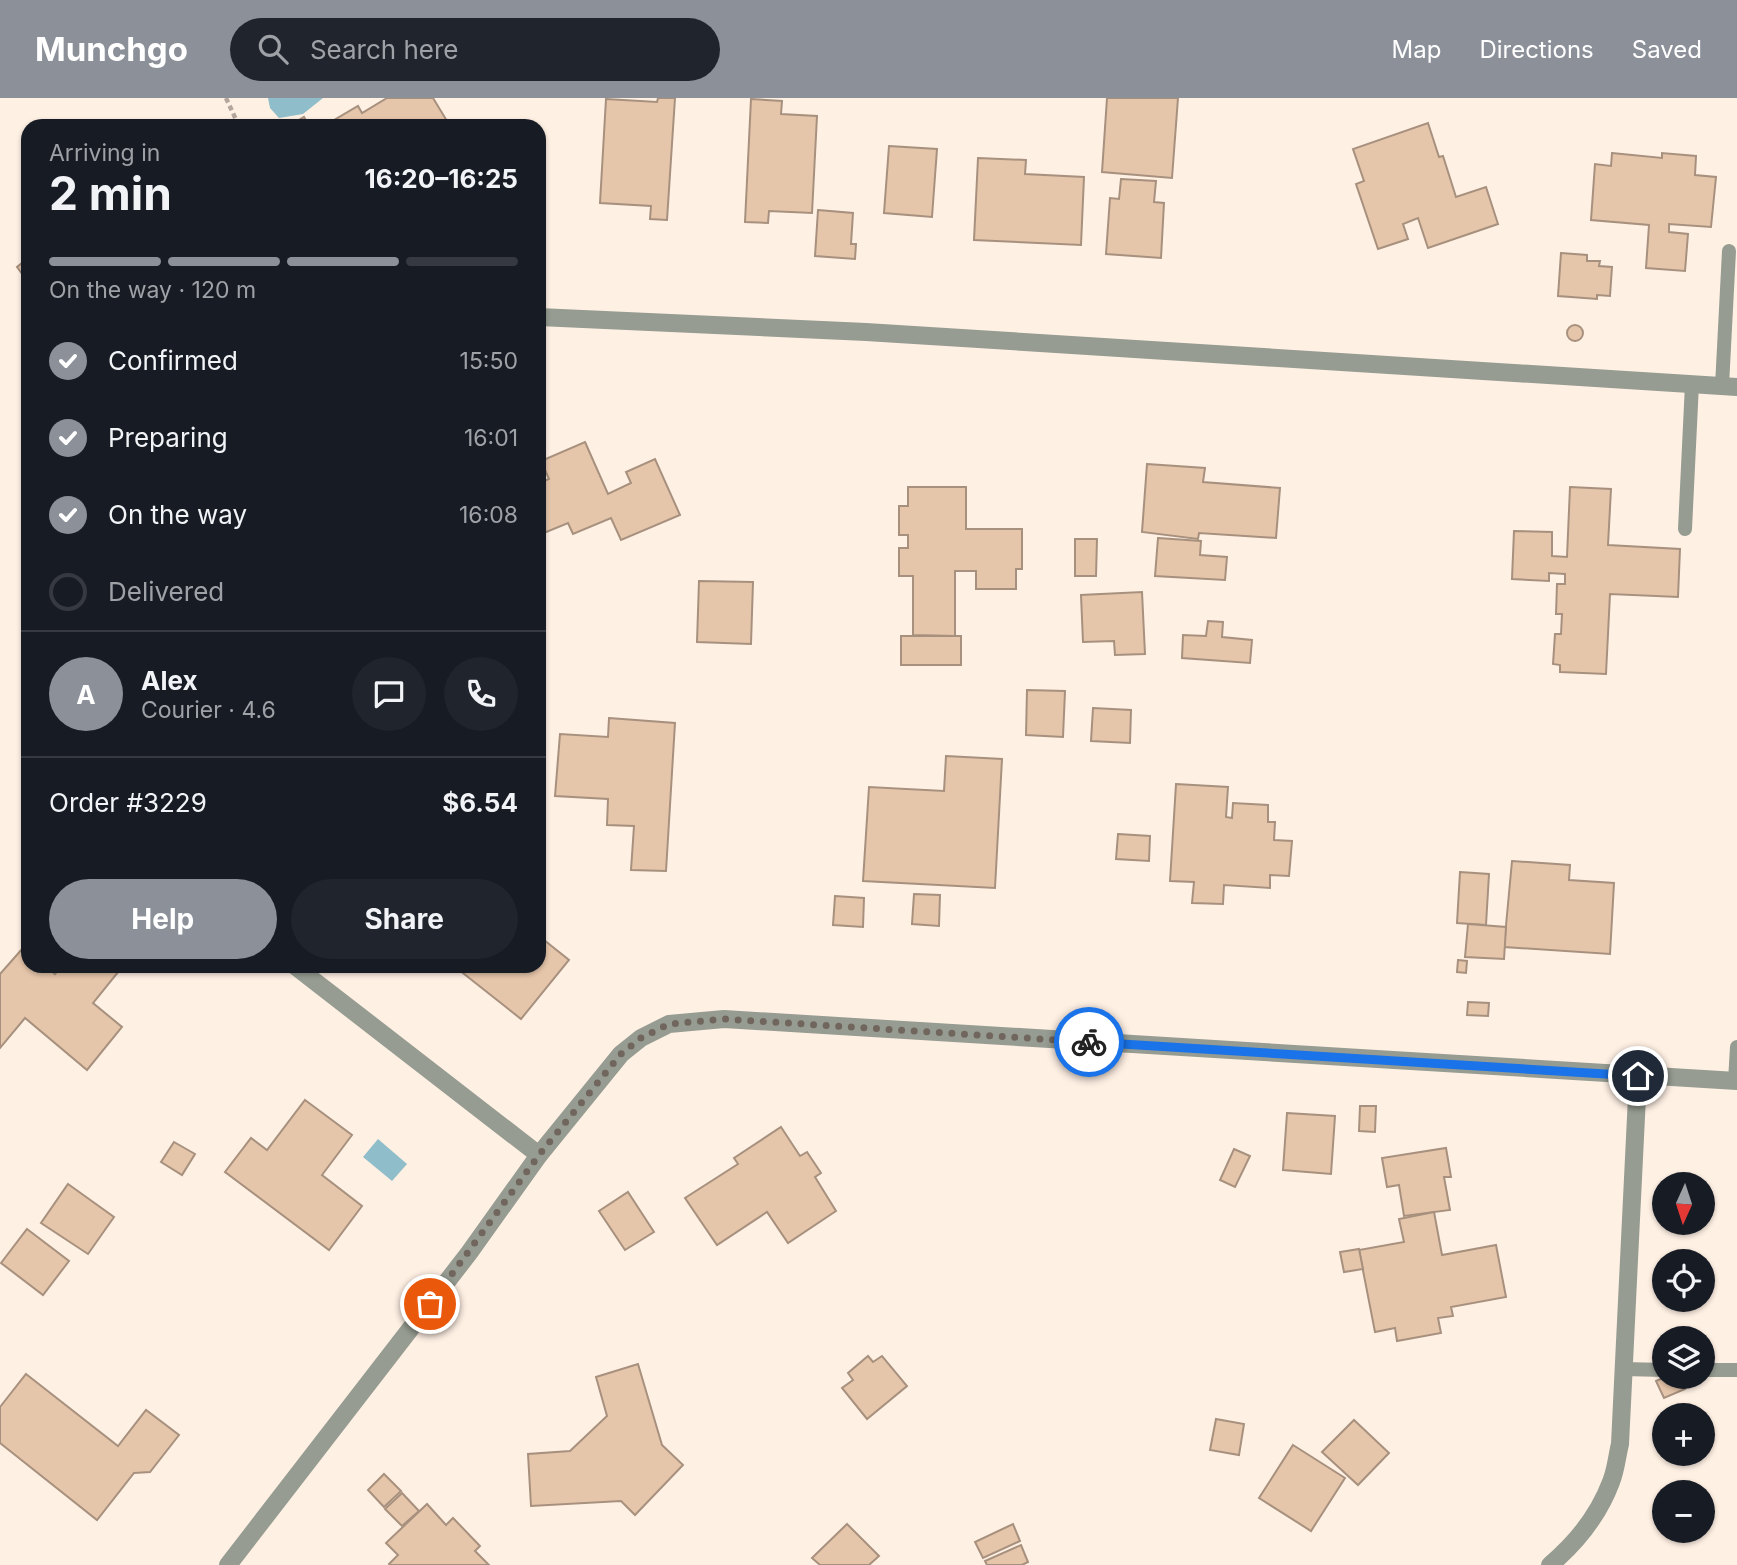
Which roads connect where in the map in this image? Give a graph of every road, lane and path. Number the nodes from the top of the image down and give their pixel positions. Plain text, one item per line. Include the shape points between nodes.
1 (226, 98) edge
2 (236, 119) edge
3 (1729, 251) dead end
4 (546, 317) edge
5 (1692, 384) junction
6 (1729, 386) edge
7 (1685, 529) dead end
8 (304, 973) edge
9 (1737, 1047) edge
10 (1638, 1076) junction
11 (1736, 1081) edge
12 (539, 1155) junction
13 (1624, 1369) junction
14 (1652, 1370) edge
15 (1715, 1370) edge
16 (1737, 1370) edge
17 (228, 1565) edge
18 (1550, 1565) edge

1 - 2 path
3 - 6 lane
4 - 5 street via 866,332
5 - 6 street
5 - 7 lane
8 - 12 street
9 - 11 lane
10 - 11 street
10 - 12 street via 696,1021 669,1024 621,1054
10 - 13 street
12 - 17 street
13 - 14 lane
13 - 18 street via 1620,1444 1612,1480 1580,1535
15 - 16 lane

